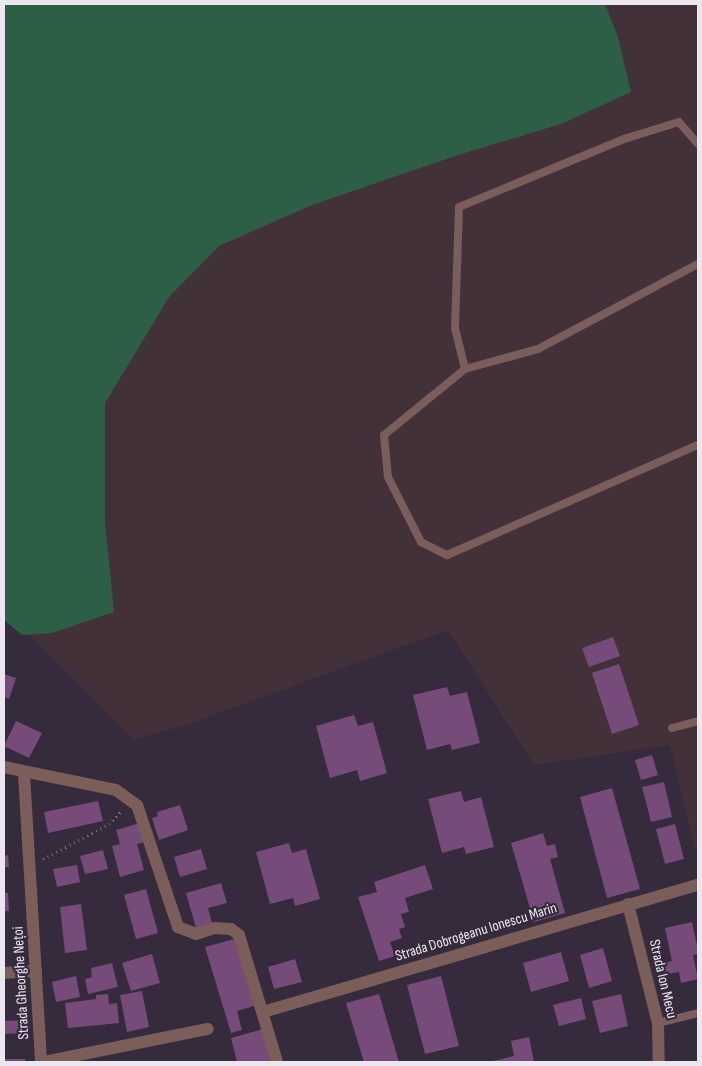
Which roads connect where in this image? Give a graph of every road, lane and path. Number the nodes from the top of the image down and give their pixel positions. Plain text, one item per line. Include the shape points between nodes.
1 (698, 144) edge
2 (698, 264) edge
3 (465, 369) junction
4 (698, 445) edge
5 (698, 721) edge
6 (672, 728) dead end
7 (4, 767) edge
8 (24, 774) junction
9 (131, 800) junction
10 (31, 865) junction
11 (698, 885) edge
12 (628, 904) junction
13 (36, 971) junction
14 (4, 973) edge
15 (264, 1012) junction
16 (698, 1013) edge
17 (658, 1023) junction
18 (208, 1029) dead end
19 (43, 1062) edge
20 (277, 1062) edge
21 (659, 1062) edge

1 - 3 lane via 679,122 624,139 459,207 454,328
2 - 3 lane via 538,349
3 - 4 lane via 384,435 388,477 421,542 447,555
5 - 6 lane
7 - 8 street
8 - 9 street via 116,790
8 - 10 street, Strada Gheorghe Nețoi
9 - 10 path via 109,824
9 - 15 street via 142,815 178,927 196,934 214,928 230,929 239,934
10 - 13 street, Strada Gheorghe Nețoi
11 - 12 street, Strada Dobrogeanu Ionescu Marin
12 - 15 street, Strada Dobrogeanu Ionescu Marin
12 - 17 street, Strada Ion Mecu
13 - 14 street
13 - 19 street, Strada Gheorghe Nețoi
15 - 20 street
16 - 17 lane
17 - 21 street, Strada Ion Mecu
18 - 19 street

